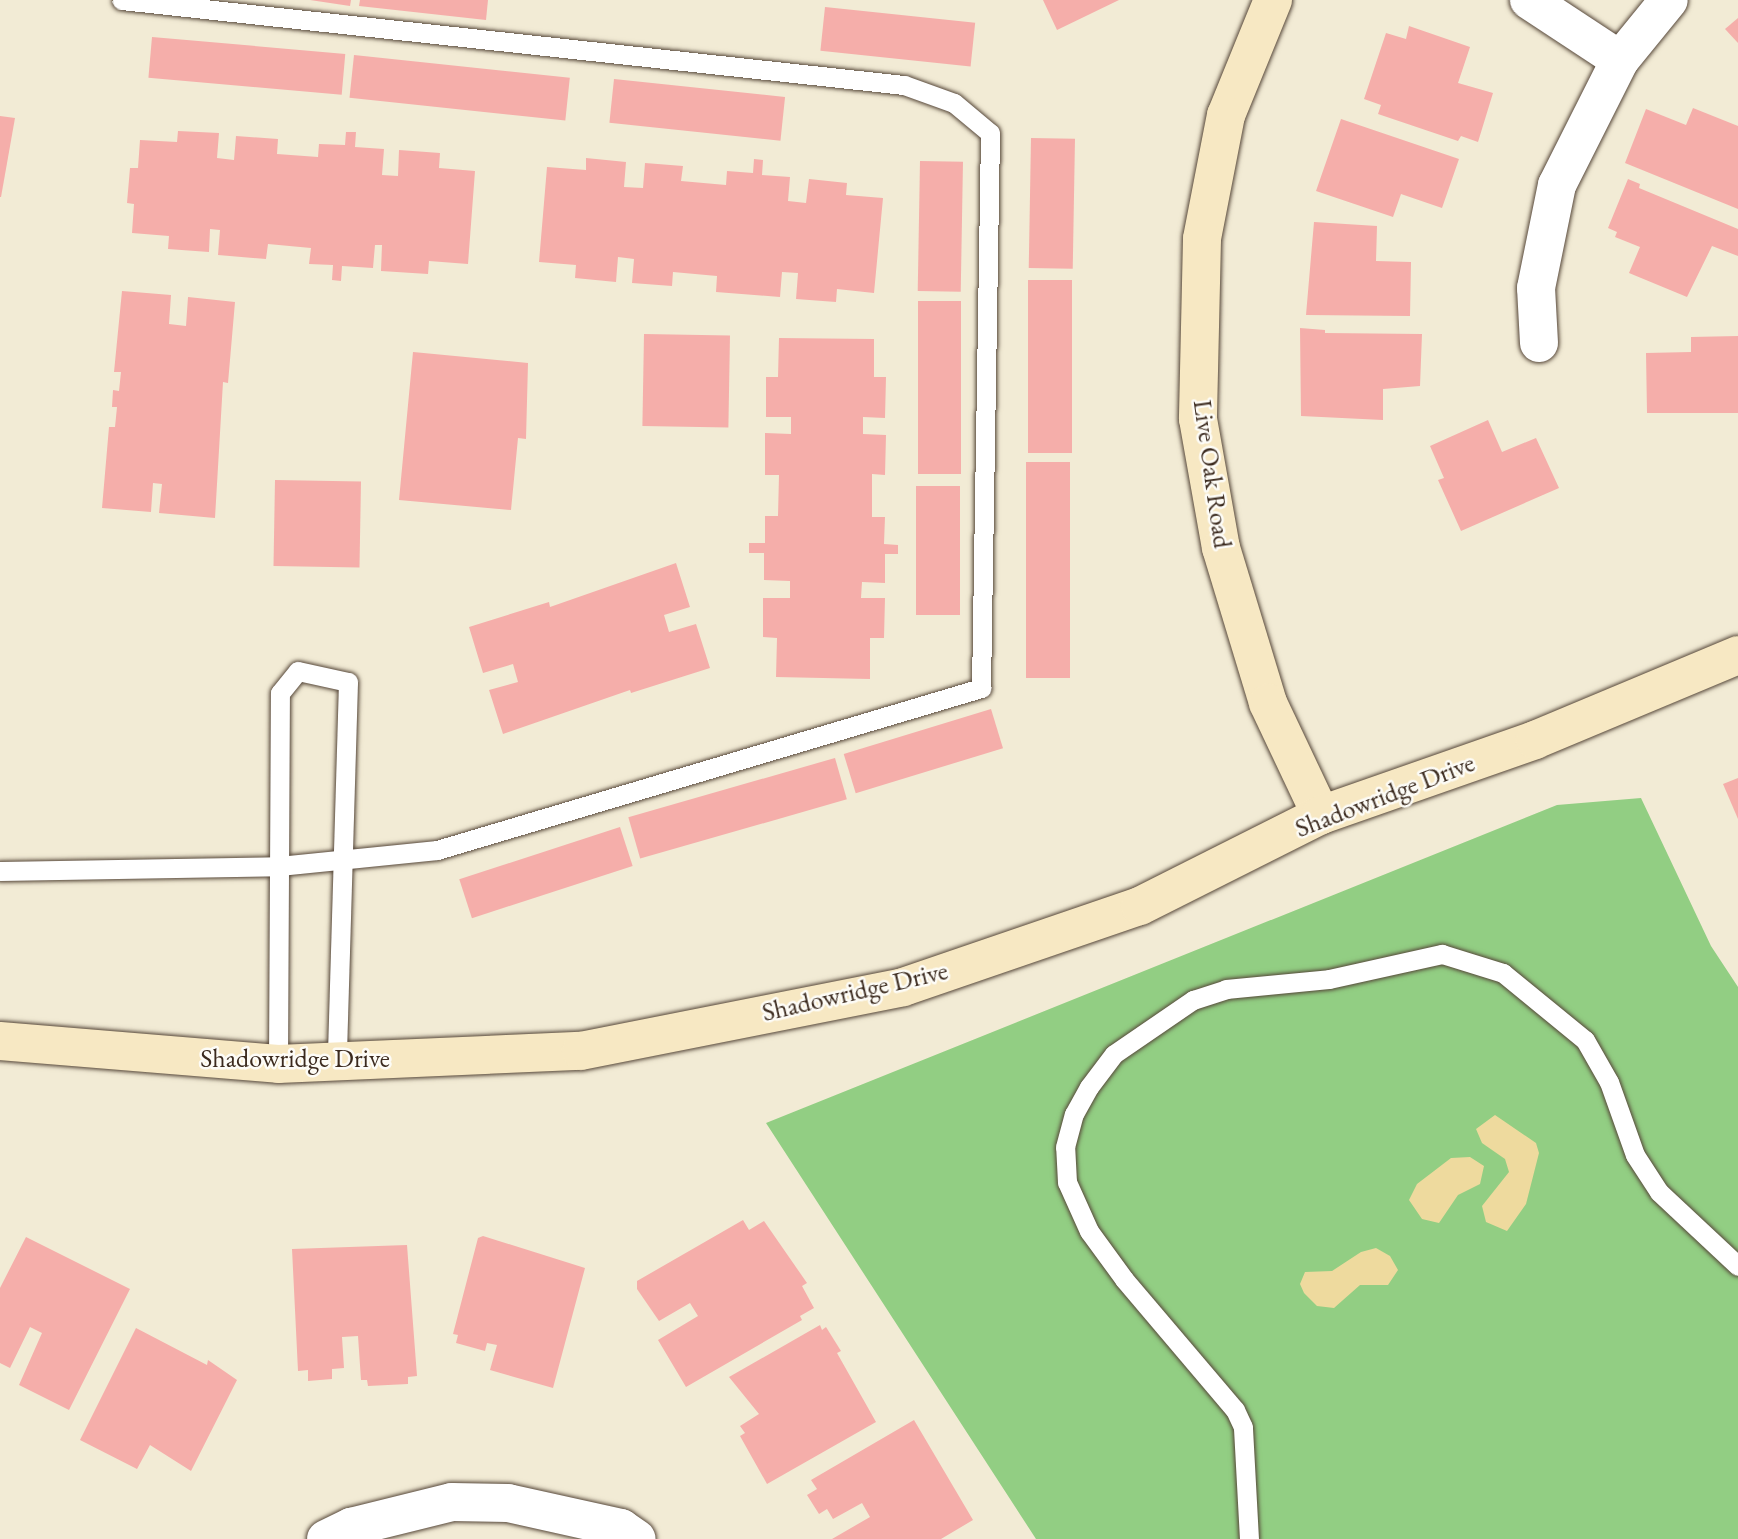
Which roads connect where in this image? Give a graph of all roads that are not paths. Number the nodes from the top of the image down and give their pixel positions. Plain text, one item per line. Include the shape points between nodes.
1 (122, 0) edge
2 (1273, 0) edge
3 (1529, 0) edge
4 (1669, 0) edge
5 (1620, 60) junction
6 (1539, 343) dead end
7 (1738, 655) edge
8 (1321, 815) junction
9 (344, 862) junction
10 (279, 866) junction
11 (0, 871) edge
12 (0, 1041) edge
13 (337, 1062) junction
14 (278, 1064) junction
15 (1738, 1266) edge
16 (326, 1539) edge
17 (637, 1539) edge
18 (1250, 1539) edge

1 - 9 lane via 904,85 954,103 990,133 981,688 437,850
2 - 8 main road, Live Oak Road via 1226,115 1202,239 1198,419 1221,548 1268,703
3 - 5 street
4 - 5 street
5 - 6 street via 1557,185 1536,288
7 - 8 main road, Shadowridge Drive via 1535,740
8 - 13 main road, Shadowridge Drive via 1140,906 903,986 581,1051
9 - 10 lane
9 - 10 lane via 348,682 298,671 279,693
9 - 13 lane
10 - 11 lane
10 - 14 lane
12 - 14 main road, Shadowridge Drive
13 - 14 main road, Shadowridge Drive
15 - 18 lane via 1659,1192 1635,1155 1609,1082 1585,1040 1503,973 1442,954 1329,979 1261,983 1193,1000 1114,1054 1089,1087 1074,1114 1065,1147 1067,1182 1089,1231 1124,1279 1235,1410 1243,1427
16 - 17 street via 351,1527 452,1502 508,1503 621,1528

